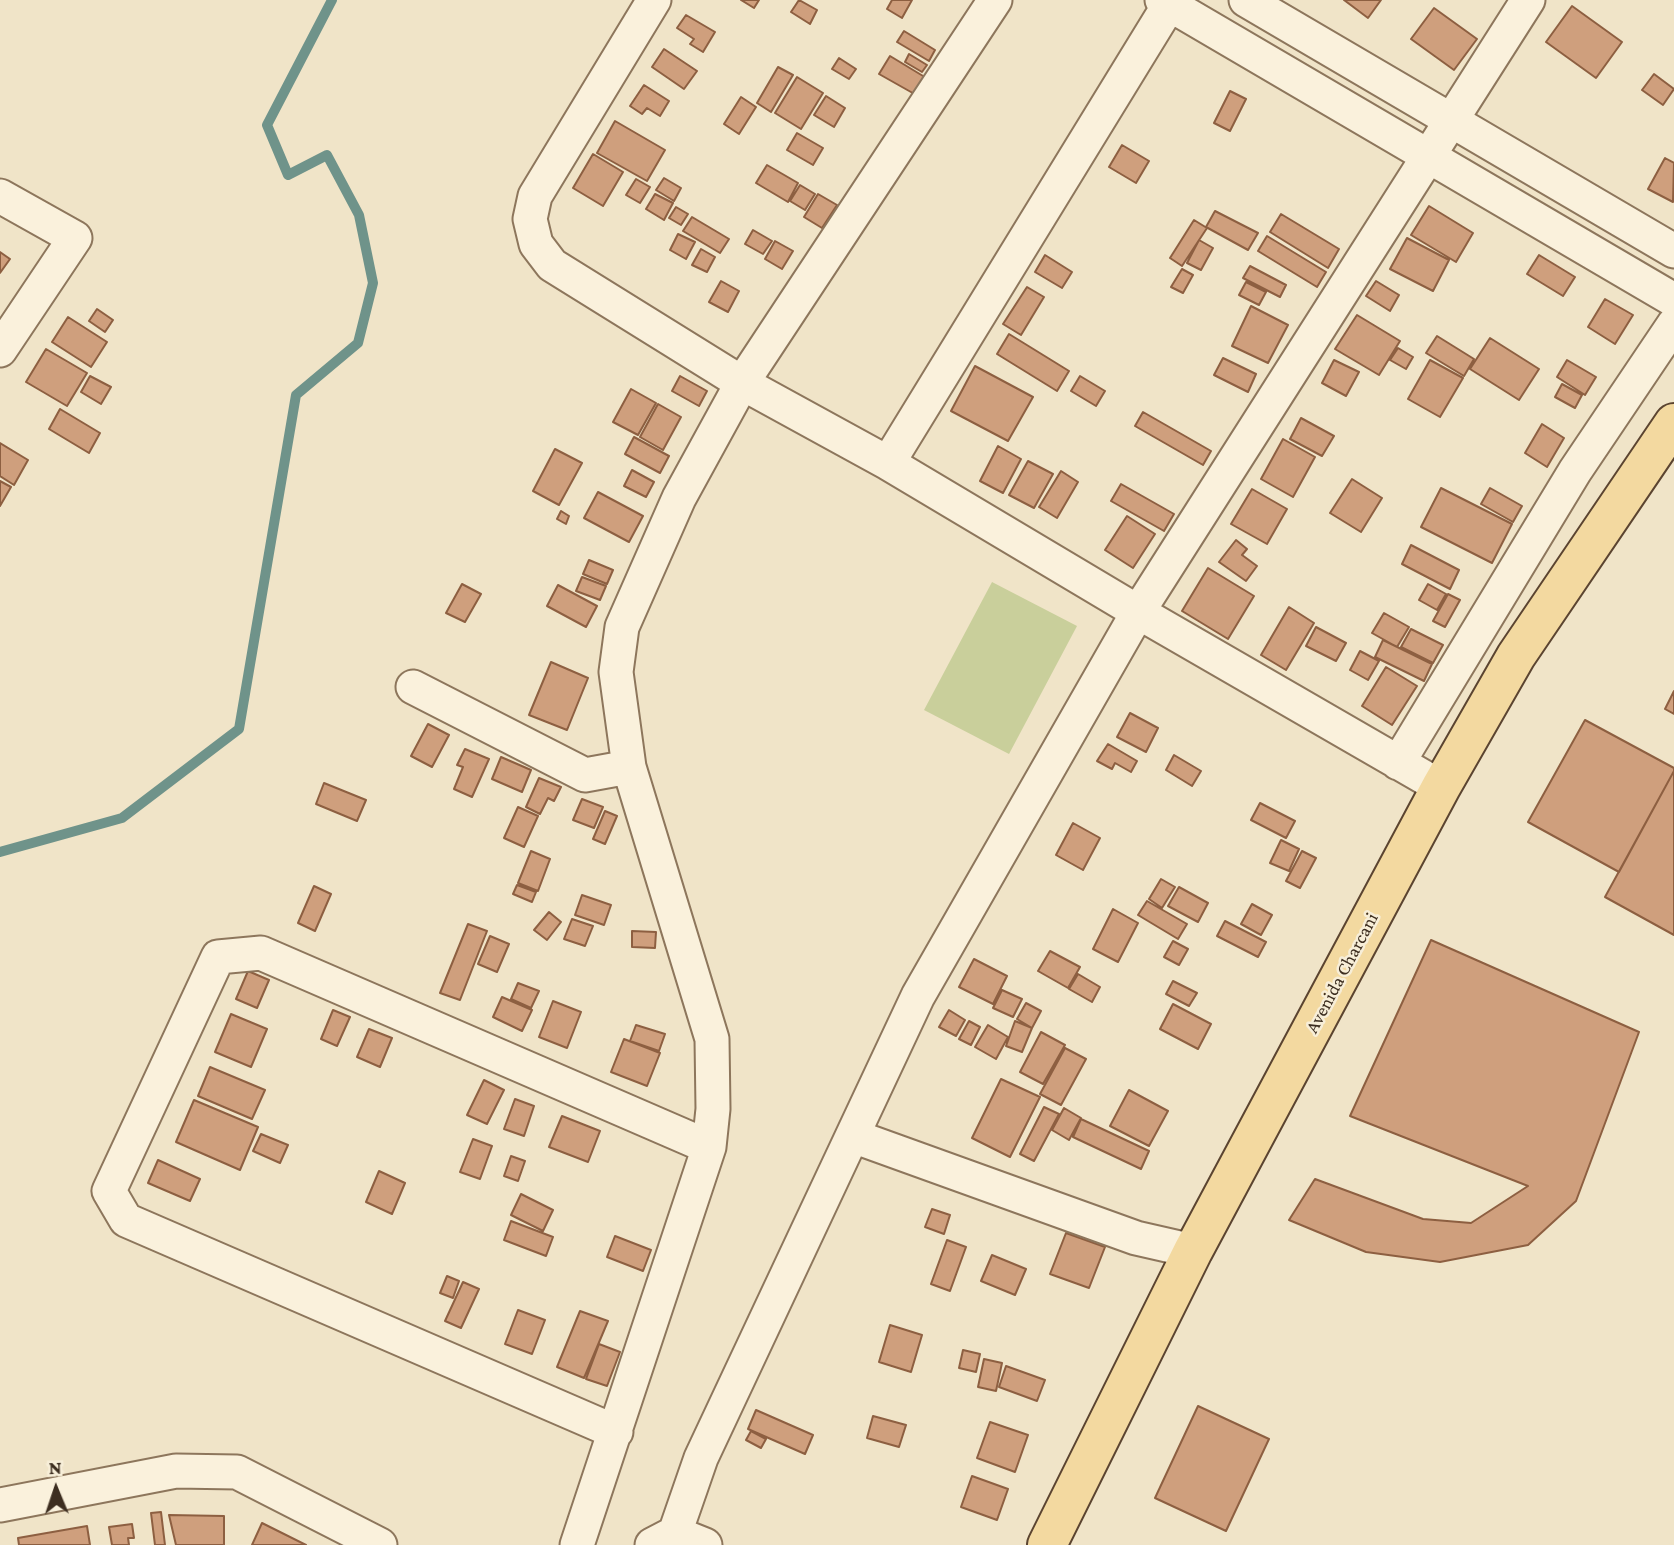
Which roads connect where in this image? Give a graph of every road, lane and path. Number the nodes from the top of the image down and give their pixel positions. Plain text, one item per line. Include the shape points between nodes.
1 (654, 0) edge
2 (995, 0) edge
3 (1246, 0) edge
4 (1528, 0) edge
5 (1168, 1) edge
6 (1452, 120) junction
7 (1428, 156) junction
8 (0, 196) edge
9 (1674, 251) edge
10 (1674, 300) edge
11 (1674, 324) edge
12 (0, 350) edge
13 (742, 383) junction
14 (1674, 423) edge
15 (888, 463) junction
16 (1138, 612) junction
17 (413, 687) dead end
18 (1398, 763) junction
19 (629, 767) junction
20 (1441, 787) junction
21 (853, 1136) junction
22 (709, 1147) junction
23 (1193, 1251) junction
24 (616, 1432) junction
25 (0, 1505) edge
26 (677, 1541) edge
27 (380, 1545) edge
28 (577, 1545) edge
29 (1047, 1545) edge

1 - 13 street via 535,196 530,219 536,244 552,265
2 - 13 street
3 - 6 street
4 - 6 street
5 - 7 street
5 - 15 street
6 - 7 street
6 - 9 street
7 - 10 street
7 - 16 street
8 - 12 street via 75,238
11 - 18 street via 1575,471
13 - 15 street
13 - 19 street via 679,498 622,626 616,672
14 - 20 main road, Avenida Charcani via 1516,656
15 - 16 street
16 - 18 street
16 - 21 street via 918,996
17 - 19 street via 585,775
18 - 20 street
19 - 22 street via 712,1039
20 - 23 main road, Avenida Charcani
21 - 23 street via 1136,1238
21 - 26 street via 701,1458
22 - 24 street
22 - 24 street via 261,953 218,957 109,1191 126,1220
23 - 29 main road, Avenida Charcani
24 - 28 street
25 - 27 street via 176,1471 237,1472

